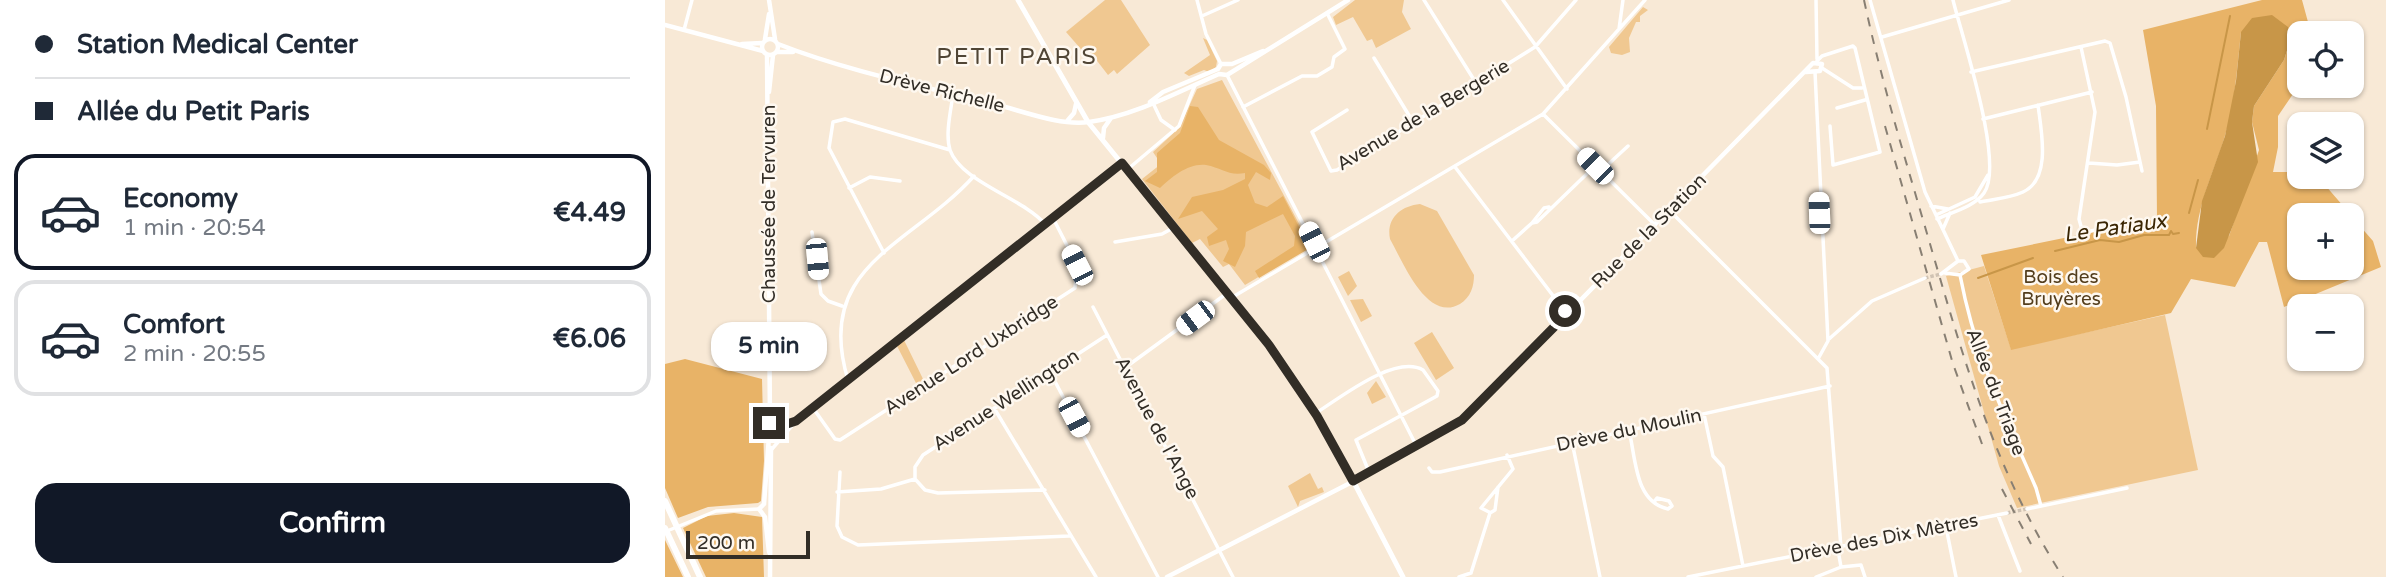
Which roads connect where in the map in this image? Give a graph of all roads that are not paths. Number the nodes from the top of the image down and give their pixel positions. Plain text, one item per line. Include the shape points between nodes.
1 (692, 0) edge
2 (769, 0) edge
3 (1019, 0) edge
4 (1197, 0) edge
5 (1238, 0) edge
6 (1348, 0) edge
7 (1424, 0) edge
8 (1503, 0) edge
9 (1576, 0) edge
10 (1623, 0) edge
11 (1644, 0) edge
12 (1817, 0) edge
13 (1870, 0) edge
14 (1953, 0) edge
15 (2009, 0) edge
16 (769, 13) junction
17 (1328, 15) junction
18 (1957, 15) junction
19 (1201, 16) junction
20 (665, 25) edge
21 (1619, 29) junction
22 (684, 30) junction
23 (1882, 37) junction
24 (763, 42) junction
25 (776, 42) junction
26 (739, 44) junction
27 (1273, 47) junction
28 (1535, 47) junction
29 (2081, 47) junction
30 (770, 53) junction
31 (797, 53) junction
32 (1374, 58) dead end
33 (1815, 63) junction
34 (1221, 68) junction
35 (1822, 68) junction
36 (1806, 72) junction
37 (1815, 72) junction
38 (1971, 72) junction
39 (1229, 73) junction
40 (1476, 83) junction
41 (1195, 85) junction
42 (1862, 88) junction
43 (1567, 89) junction
44 (2092, 93) junction
45 (953, 94) junction
46 (1865, 100) junction
47 (1151, 103) junction
48 (1076, 104) junction
49 (2038, 105) junction
50 (1243, 107) junction
51 (1837, 108) dead end
52 (1347, 110) dead end
53 (1543, 114) junction
54 (1112, 117) junction
55 (1983, 119) junction
56 (1068, 120) junction
57 (1088, 122) junction
58 (1413, 122) junction
59 (1831, 126) dead end
60 (1175, 130) junction
61 (1103, 138) junction
62 (1628, 146) dead end
63 (950, 150) junction
64 (2140, 162) junction
65 (1122, 163) junction
66 (2089, 163) junction
67 (1595, 166) junction
68 (1455, 167) junction
69 (1128, 169) junction
70 (2142, 171) dead end
71 (1601, 172) junction
72 (974, 176) junction
73 (900, 181) dead end
74 (849, 188) junction
75 (1982, 192) junction
76 (1995, 199) junction
77 (1980, 202) dead end
78 (1931, 205) junction
79 (1669, 210) junction
80 (1950, 210) junction
81 (1936, 217) junction
82 (1053, 218) junction
83 (2134, 222) dead end
84 (1045, 224) junction
85 (1654, 225) junction
86 (1173, 228) junction
87 (1943, 231) junction
88 (812, 232) dead end
89 (1512, 241) junction
90 (1115, 242) dead end
91 (1316, 248) junction
92 (884, 253) junction
93 (1956, 263) junction
94 (1958, 275) junction
95 (1925, 278) tunnel mouth
96 (1228, 296) junction
97 (842, 306) junction
98 (1093, 307) dead end
99 (1567, 314) junction
100 (1108, 334) junction
101 (1827, 341) junction
102 (1812, 353) junction
103 (1818, 359) junction
104 (1126, 368) junction
105 (1050, 372) junction
106 (1380, 373) junction
107 (848, 380) junction
108 (1830, 386) junction
109 (813, 408) junction
110 (994, 408) junction
111 (1315, 413) junction
112 (1704, 414) junction
113 (1401, 417) junction
114 (796, 421) junction
115 (769, 423) junction
116 (1629, 430) junction
117 (769, 431) junction
118 (783, 435) junction
119 (769, 441) junction
120 (1572, 442) junction
121 (1416, 445) junction
122 (771, 451) junction
123 (1507, 455) junction
124 (1429, 468) dead end
125 (840, 472) dead end
126 (1369, 472) junction
127 (915, 479) junction
128 (1353, 481) junction
129 (1498, 487) junction
130 (2126, 488) dead end
131 (1045, 490) junction
132 (837, 492) junction
133 (665, 501) edge
134 (1654, 502) junction
135 (767, 505) junction
136 (2041, 506) junction
137 (759, 509) junction
138 (2027, 509) tunnel mouth
139 (1490, 513) junction
140 (2007, 513) tunnel mouth
141 (1998, 515) junction
142 (767, 516) junction
143 (1946, 527) junction
144 (665, 530) edge
145 (1069, 536) junction
146 (1839, 548) junction
147 (1221, 549) junction
148 (1743, 566) junction
149 (1841, 567) junction
150 (2019, 571) dead end
151 (1472, 575) edge
152 (688, 577) edge
153 (701, 577) edge
154 (770, 577) edge
155 (1096, 577) edge
156 (1158, 577) edge
157 (1167, 577) edge
158 (1233, 577) edge
159 (1403, 577) edge
160 (1459, 577) edge
161 (1600, 577) edge
162 (1688, 577) edge
163 (1815, 577) edge
164 (1865, 577) edge
165 (1956, 577) edge

1 - 22 street
2 - 16 street
3 - 48 main road
4 - 19 street
5 - 19 street
6 - 17 street
7 - 40 street
8 - 28 street
9 - 28 street, Avenue de la Bergerie
10 - 21 street
11 - 21 street
12 - 33 street
13 - 23 street
14 - 18 street
15 - 18 street
16 - 24 street
16 - 25 street
17 - 27 street
17 - 50 street via 1345,49 1333,57 1332,67 1317,76 1303,76
18 - 23 street
18 - 38 street
19 - 34 street
20 - 22 street, Drève Richelle
21 - 43 street
22 - 26 street, Drève Richelle
23 - 78 street
24 - 25 street, Drève Richelle
24 - 26 street, Drève Richelle
24 - 30 street
25 - 30 street
25 - 31 street, Drève Richelle
26 - 30 street, Drève Richelle
27 - 34 street
27 - 39 street
28 - 40 street, Avenue de la Bergerie
28 - 43 street
29 - 38 street
29 - 44 street
29 - 64 street via 2110,43
30 - 31 street, Drève Richelle
30 - 115 street, Chaussée de Tervuren
31 - 45 street, Drève Richelle
32 - 58 street
33 - 35 street
33 - 36 street, Rue de la Station
33 - 37 street
33 - 42 street, Rue de la Station via 1822,56 1853,46
34 - 39 street
34 - 39 street
34 - 41 street
34 - 47 street via 1163,92
35 - 37 street
35 - 42 street via 1853,88
36 - 37 street
36 - 79 street, Rue de la Station
37 - 101 street
38 - 55 street
39 - 50 street
40 - 58 street, Avenue de la Bergerie
41 - 47 street
41 - 60 street
42 - 46 street
43 - 53 street
44 - 49 street
44 - 66 street via 2095,112
45 - 56 street, Drève Richelle
45 - 63 street
46 - 51 street
46 - 59 street via 1880,152 1833,165
47 - 54 street, Drève Richelle
47 - 60 street via 1161,120
48 - 56 street
48 - 57 main road
49 - 55 street
49 - 76 street via 2042,154 2038,176 2025,191
50 - 91 street
52 - 58 street, Avenue de la Bergerie via 1312,132 1331,171
53 - 67 street
53 - 68 street
54 - 57 street, Drève Richelle
54 - 61 street
55 - 75 street via 1990,152
56 - 57 street, Drève Richelle
57 - 61 main road
60 - 69 street
61 - 65 main road
62 - 71 street
63 - 72 street
63 - 74 street via 838,120 833,122 828,141
64 - 66 street
64 - 70 street
65 - 69 main road
65 - 82 street
66 - 83 street via 2079,219 2083,232
67 - 71 street
67 - 89 street
68 - 89 street
68 - 91 street
69 - 86 main road
71 - 85 street
72 - 84 street
72 - 92 street
73 - 74 street via 870,177
74 - 92 street
75 - 76 street
75 - 80 street via 1970,204
76 - 77 street
78 - 80 street
78 - 81 street
79 - 85 street, Rue de la Station
79 - 102 street
80 - 81 street
80 - 87 street
81 - 87 street
82 - 84 street
82 - 109 street, Avenue Lord Uxbridge via 1077,265 1075,288 840,440
84 - 107 street
85 - 99 street, Rue de la Station
86 - 90 street
86 - 96 main road
87 - 93 street
88 - 97 street via 821,294
89 - 99 street
91 - 96 street
91 - 106 street
92 - 97 street via 860,274
93 - 94 street
93 - 94 street via 1968,266 1968,272
93 - 94 street via 1941,274
94 - 136 street, Allée du Triage via 1987,377
95 - 101 street via 1872,301
96 - 104 street
96 - 111 main road via 1269,345
97 - 107 street via 839,333
98 - 100 street, Avenue de l'Ange
99 - 121 street, Rue de la Station via 1462,420
100 - 104 street, Avenue de l'Ange
100 - 105 street, Avenue Wellington
101 - 102 street
101 - 103 street
102 - 103 street
103 - 108 street via 1825,365
104 - 147 street, Avenue de l'Ange
105 - 110 street, Avenue Wellington
105 - 156 street
106 - 111 street
106 - 113 street
106 - 113 street via 1419,368 1438,391 1437,396
107 - 109 street
108 - 112 street, Drève du Moulin
108 - 146 street
109 - 114 street
110 - 127 street, Avenue Wellington via 923,455 915,467
110 - 131 street
111 - 128 main road
112 - 116 street, Drève du Moulin
112 - 148 street via 1713,456 1723,467
113 - 121 street
113 - 126 street via 1356,440
114 - 115 street
114 - 118 street
115 - 117 street, Chaussée de Tervuren
116 - 120 street, Drève du Moulin
116 - 134 street via 1643,493
117 - 118 street
117 - 119 street, Chaussée de Tervuren
118 - 122 street
119 - 122 street, Chaussée de Tervuren
119 - 135 street, Chaussée de Tervuren
120 - 123 street, Drève du Moulin
120 - 161 street
121 - 126 street, Rue de la Station
122 - 135 street, Chaussée de Tervuren
123 - 124 street, Drève du Moulin via 1440,472
123 - 129 street via 1513,469
125 - 132 street
126 - 128 street, Rue de la Station
127 - 131 street via 925,490 937,493
127 - 132 street via 881,489
128 - 147 street, Rue de la Station
128 - 159 main road
129 - 139 street via 1495,510
129 - 139 street via 1481,508
130 - 136 street
131 - 145 street
132 - 145 street via 839,532 857,545
133 - 153 highway
134 - 134 street via 1668,509 1672,506 1657,498
135 - 137 street
135 - 142 street
136 - 138 street
137 - 142 street
137 - 144 street via 716,511
139 - 151 street
140 - 141 street, Drève des Dix Mètres
141 - 143 street, Drève des Dix Mètres
141 - 150 street
142 - 154 street
143 - 146 street, Drève des Dix Mètres
143 - 165 street
144 - 152 highway
145 - 155 street
146 - 148 street, Drève des Dix Mètres
146 - 149 street
147 - 157 street, Rue de la Station
147 - 158 street, Avenue de l'Ange
148 - 162 street, Drève des Dix Mètres
149 - 163 street
149 - 164 street via 1861,565
151 - 160 street

